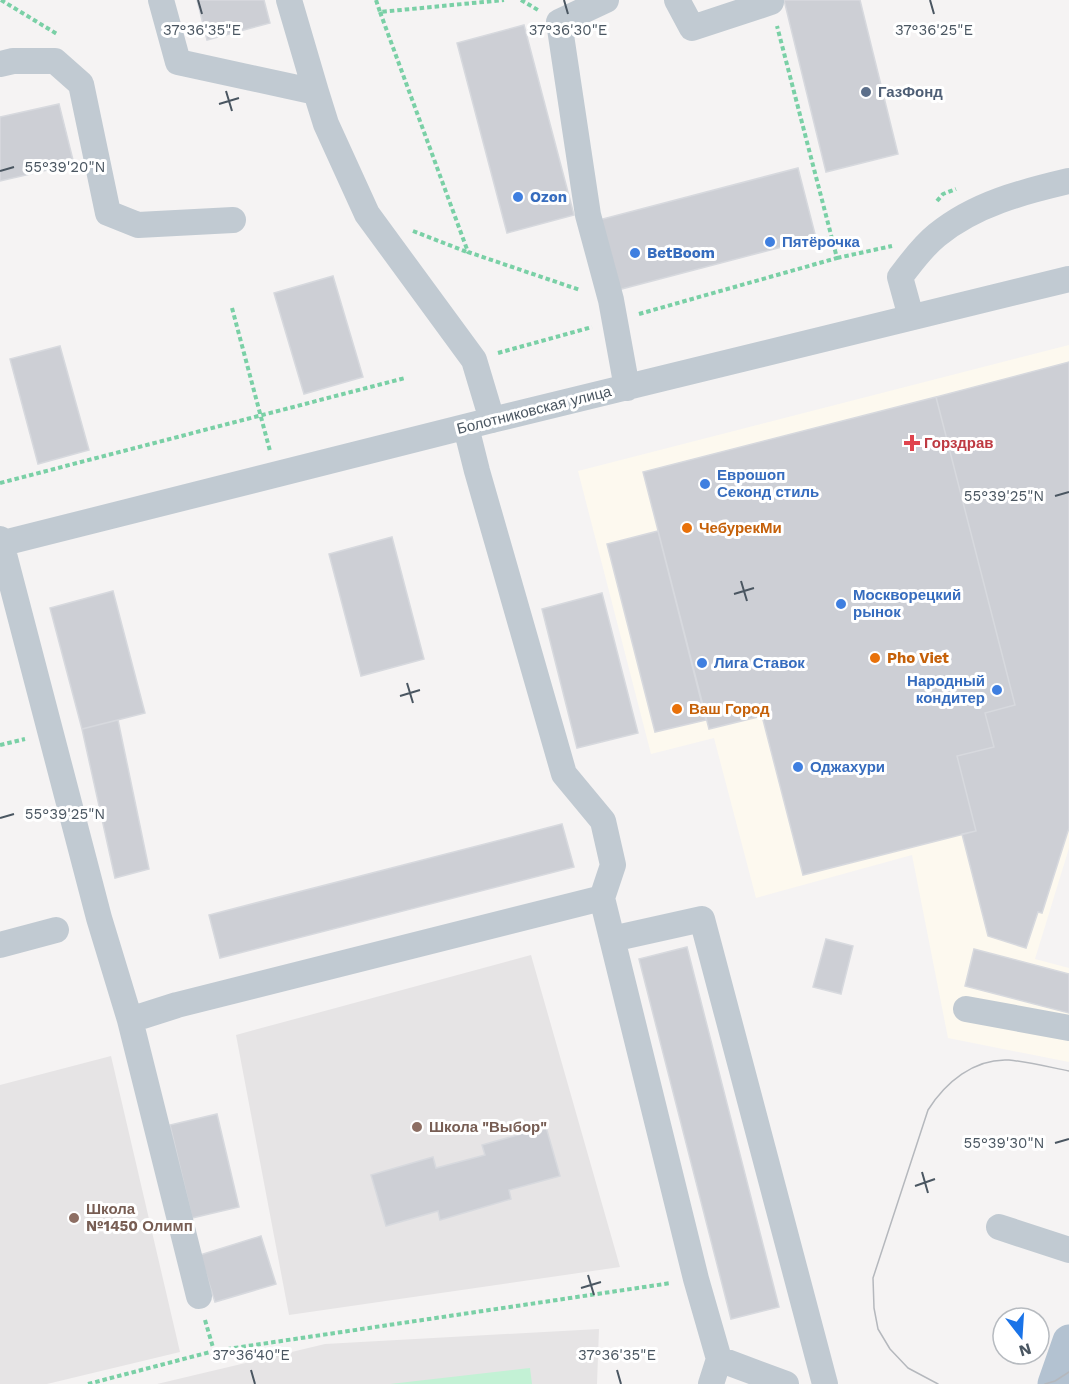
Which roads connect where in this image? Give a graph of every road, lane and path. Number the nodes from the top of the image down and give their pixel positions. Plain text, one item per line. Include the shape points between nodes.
1 (1, 0) edge
2 (161, 0) edge
3 (289, 0) edge
4 (376, 0) edge
5 (504, 0) edge
6 (606, 0) edge
7 (677, 0) edge
8 (771, 2) joint
9 (558, 11) edge
10 (380, 12) junction
11 (55, 61) junction
12 (0, 64) edge
13 (316, 92) junction
14 (1069, 181) edge
15 (367, 214) junction
16 (233, 220) dead end
17 (468, 252) junction
18 (1069, 279) edge
19 (232, 308) dead end
20 (613, 311) junction
21 (646, 312) junction
22 (911, 317) junction
23 (474, 360) junction
24 (405, 378) dead end
25 (627, 387) junction
26 (260, 416) junction
27 (492, 420) junction
28 (466, 427) junction
29 (276, 475) junction
30 (0, 483) edge
31 (1, 542) edge
32 (602, 898) junction
33 (56, 930) dead end
34 (612, 939) junction
35 (0, 945) edge
36 (966, 1009) dead end
37 (130, 1020) junction
38 (1069, 1028) edge
39 (999, 1227) dead end
40 (1069, 1250) edge
41 (696, 1279) junction
42 (199, 1296) joint
43 (1069, 1341) edge
44 (214, 1351) junction
45 (719, 1359) junction
46 (88, 1384) edge
47 (711, 1384) edge
48 (786, 1384) edge
49 (825, 1384) edge
50 (1054, 1384) edge

1 - 11 path via 63,37
2 - 13 street via 178,62
3 - 13 street
4 - 10 path
5 - 10 path
6 - 9 street
7 - 8 street via 692,28
8 - 21 path via 837,258
9 - 20 street via 588,215
10 - 17 path
11 - 12 street
11 - 16 street via 81,84 108,213 138,225
13 - 15 street via 326,124
14 - 22 street via 979,208 937,235 900,277
15 - 17 path
15 - 23 street
17 - 20 path
18 - 22 street, Болотниковская улица
19 - 26 path
20 - 21 path
20 - 21 path
20 - 23 path
20 - 25 street
22 - 25 street, Болотниковская улица
23 - 27 street
24 - 26 path
25 - 27 street, Болотниковская улица
26 - 29 path
26 - 30 path
27 - 28 street, Болотниковская улица
28 - 29 street, Болотниковская улица
28 - 32 street via 564,774 603,821 613,865
29 - 31 street, Болотниковская улица
31 - 37 street via 99,918
32 - 34 street
32 - 37 street
33 - 35 street
34 - 41 street
34 - 49 street via 702,919
36 - 38 street
37 - 42 street
39 - 40 street
41 - 44 path
41 - 45 street
42 - 44 path
43 - 50 main road
44 - 46 path
45 - 47 street
45 - 48 street

